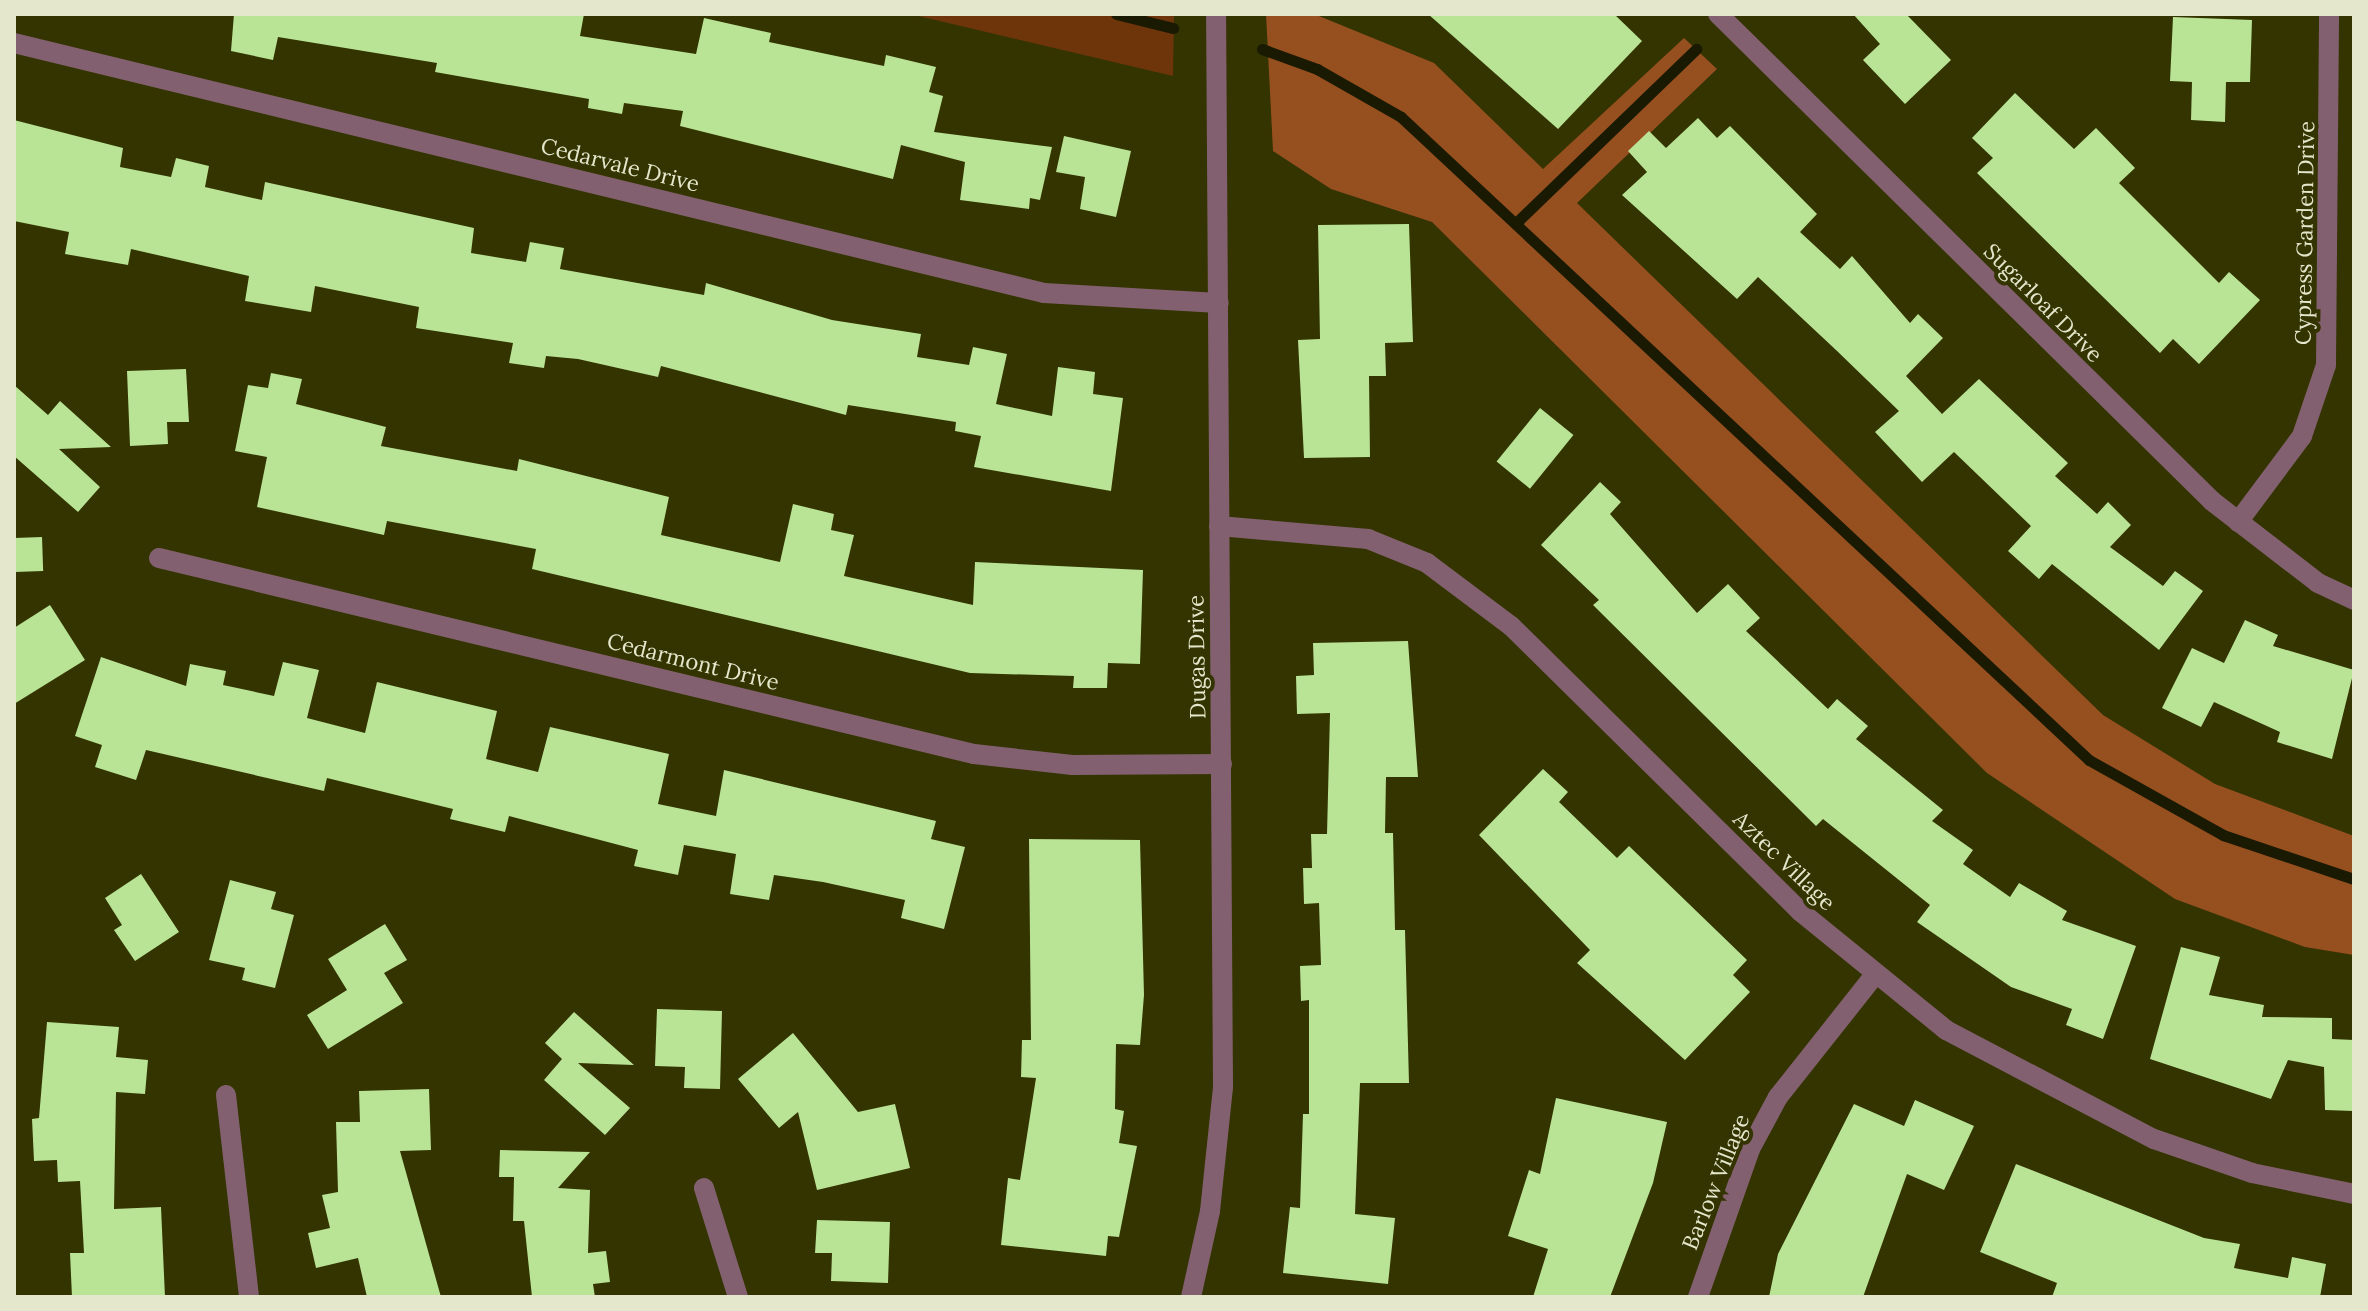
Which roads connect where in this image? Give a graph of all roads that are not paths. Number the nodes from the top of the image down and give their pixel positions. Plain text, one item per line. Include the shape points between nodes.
1 (1216, 14) edge
2 (2329, 14) edge
3 (1733, 19) edge
4 (14, 43) edge
5 (1219, 303) junction
6 (2238, 522) junction
7 (1219, 526) junction
8 (159, 558) dead end
9 (2354, 600) edge
10 (1222, 764) junction
11 (1874, 976) junction
12 (226, 1095) dead end
13 (704, 1188) dead end
14 (2354, 1194) edge
15 (249, 1297) edge
16 (738, 1297) edge
17 (1191, 1297) edge
18 (1698, 1297) edge

1 - 5 street, Dugas Drive
2 - 6 street, Cypress Garden Drive via 2326,365 2302,436
3 - 6 street, Sugarloaf Drive
4 - 5 street, Cedarvale Drive via 1044,293
5 - 7 street, Dugas Drive
6 - 9 street, Sugarloaf Drive via 2318,583
7 - 10 street, Dugas Drive
7 - 11 street, Aztec Village via 1368,539 1427,563 1486,604
8 - 10 street, Cedarmont Drive via 974,754 1072,765
10 - 17 street, Dugas Drive via 1222,1114
11 - 14 street, Aztec Village via 1946,1030 2074,1103 2252,1173
11 - 18 street, Barlow Village via 1778,1097 1750,1149
12 - 15 street
13 - 16 street

